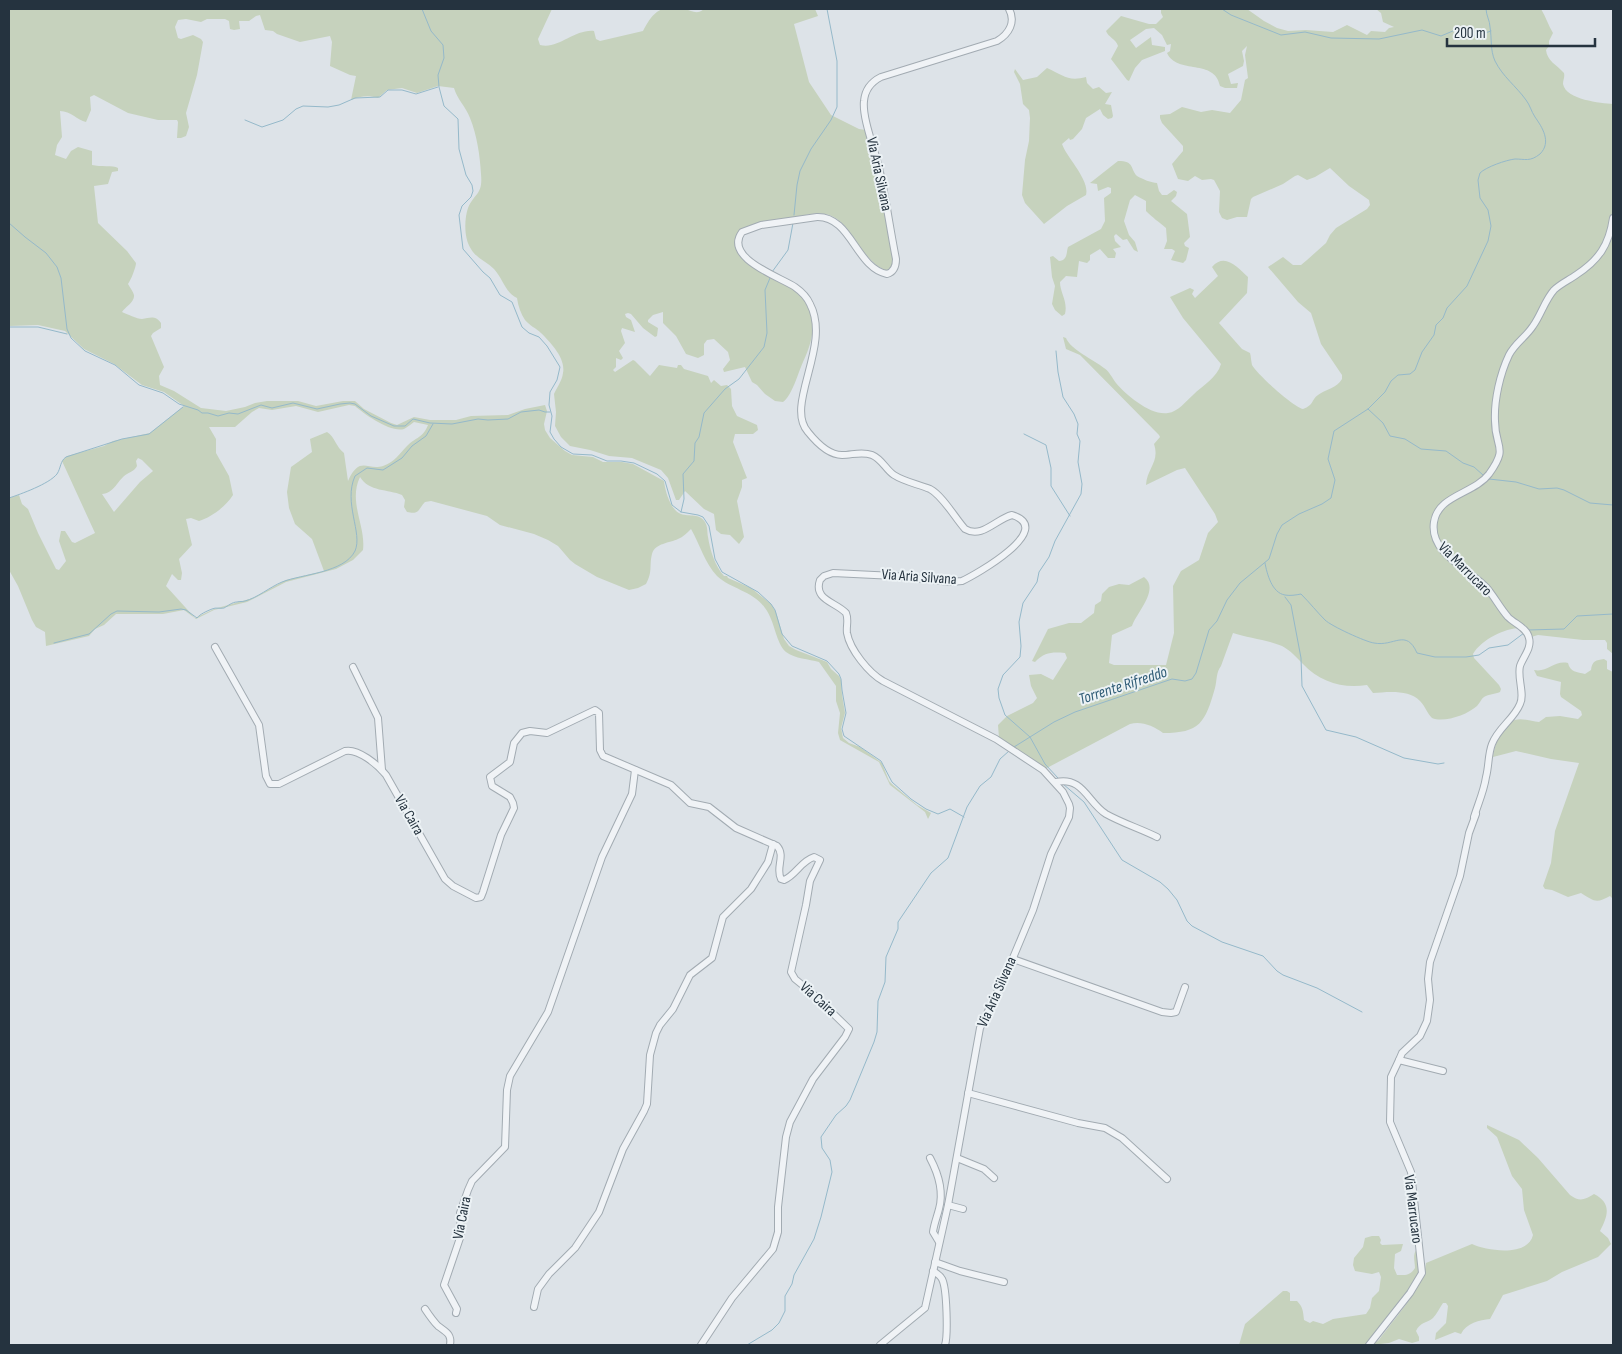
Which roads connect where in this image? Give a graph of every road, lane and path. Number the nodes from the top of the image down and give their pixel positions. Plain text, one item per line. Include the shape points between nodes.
1 (1009, 9) edge
2 (1613, 218) edge
3 (215, 647) dead end
4 (353, 668) dead end
5 (382, 770) junction
6 (635, 770) junction
7 (1056, 782) junction
8 (1157, 837) dead end
9 (774, 844) junction
10 (1013, 959) junction
11 (1185, 987) dead end
12 (1399, 1060) junction
13 (1443, 1071) dead end
14 (968, 1093) junction
15 (930, 1158) dead end
16 (957, 1158) junction
17 (994, 1178) dead end
18 (1167, 1179) dead end
19 (948, 1205) junction
20 (964, 1209) dead end
21 (939, 1242) junction
22 (935, 1262) junction
23 (933, 1271) junction
24 (1004, 1282) dead end
25 (534, 1307) dead end
26 (425, 1309) dead end
27 (456, 1313) dead end
28 (450, 1345) edge
29 (702, 1345) edge
30 (880, 1345) edge
31 (945, 1345) edge
32 (1369, 1345) edge

1 - 7 street, Via Aria Silvana via 1011,25 997,41 881,77 866,90 864,113 880,171 896,259 891,272 878,271 839,225 824,217 754,227 742,232 738,242 739,249 747,258 800,290 812,309 816,344 801,414 804,426 814,438 838,454 865,453 878,458 897,477 932,491 970,532 981,531 1012,515 1022,521 1025,533 1018,544 962,581 839,573 824,576 818,585 819,592 846,613 848,636 870,673 996,739
2 - 12 street, Via Marrucaro via 1603,251 1589,266 1555,290 1534,325 1509,356 1495,413 1500,449 1498,460 1478,485 1436,513 1434,536 1443,551 1486,587 1530,641 1520,666 1520,704 1493,742 1460,876 1430,962 1427,1021 1420,1036
3 - 5 street, Via Caira via 259,724 270,784 279,784 347,750 358,753
4 - 5 street, Via Caira via 378,718
5 - 6 street, Via Caira via 444,879 478,898 514,808 511,799 492,786 490,779 510,762 519,736 530,730 547,733 596,710 599,713 602,754
6 - 9 street, Via Caira via 674,786 690,803 710,807 736,828
6 - 27 street, Via Caira via 632,794 602,857 548,1012 510,1076 505,1147 472,1181 465,1197 460,1213 461,1235 444,1285
7 - 8 street, Via Aria Silvana via 1071,783 1085,791 1105,814
7 - 10 street, Via Aria Silvana via 1069,804 1069,817
9 - 25 street via 768,862 751,889 723,917 712,958 690,975 673,1009 660,1024 650,1055 644,1111 623,1149 599,1212 575,1248 538,1289
9 - 29 street, Via Caira via 781,851 781,879 789,877 808,859 820,860 810,881 790,972 849,1029 813,1079 790,1122 774,1249 732,1298
10 - 11 street via 1162,1012 1176,1012
10 - 14 street, Via Aria Silvana via 980,1028
12 - 13 street
12 - 32 street, Via Marrucaro via 1391,1077 1390,1122 1410,1172 1422,1273
14 - 16 street, Via Aria Silvana
14 - 18 street via 1105,1128 1122,1138
15 - 21 street, Via Aria Silvana via 941,1188 940,1208 933,1232
16 - 17 street via 984,1169
16 - 19 street, Via Aria Silvana
19 - 20 street
19 - 21 street, Via Aria Silvana
21 - 22 street, Via Aria Silvana
22 - 23 street, Via Aria Silvana
22 - 24 street
23 - 30 street, Via Aria Silvana via 924,1308
23 - 31 street via 942,1279 945,1291
26 - 28 street via 447,1332

